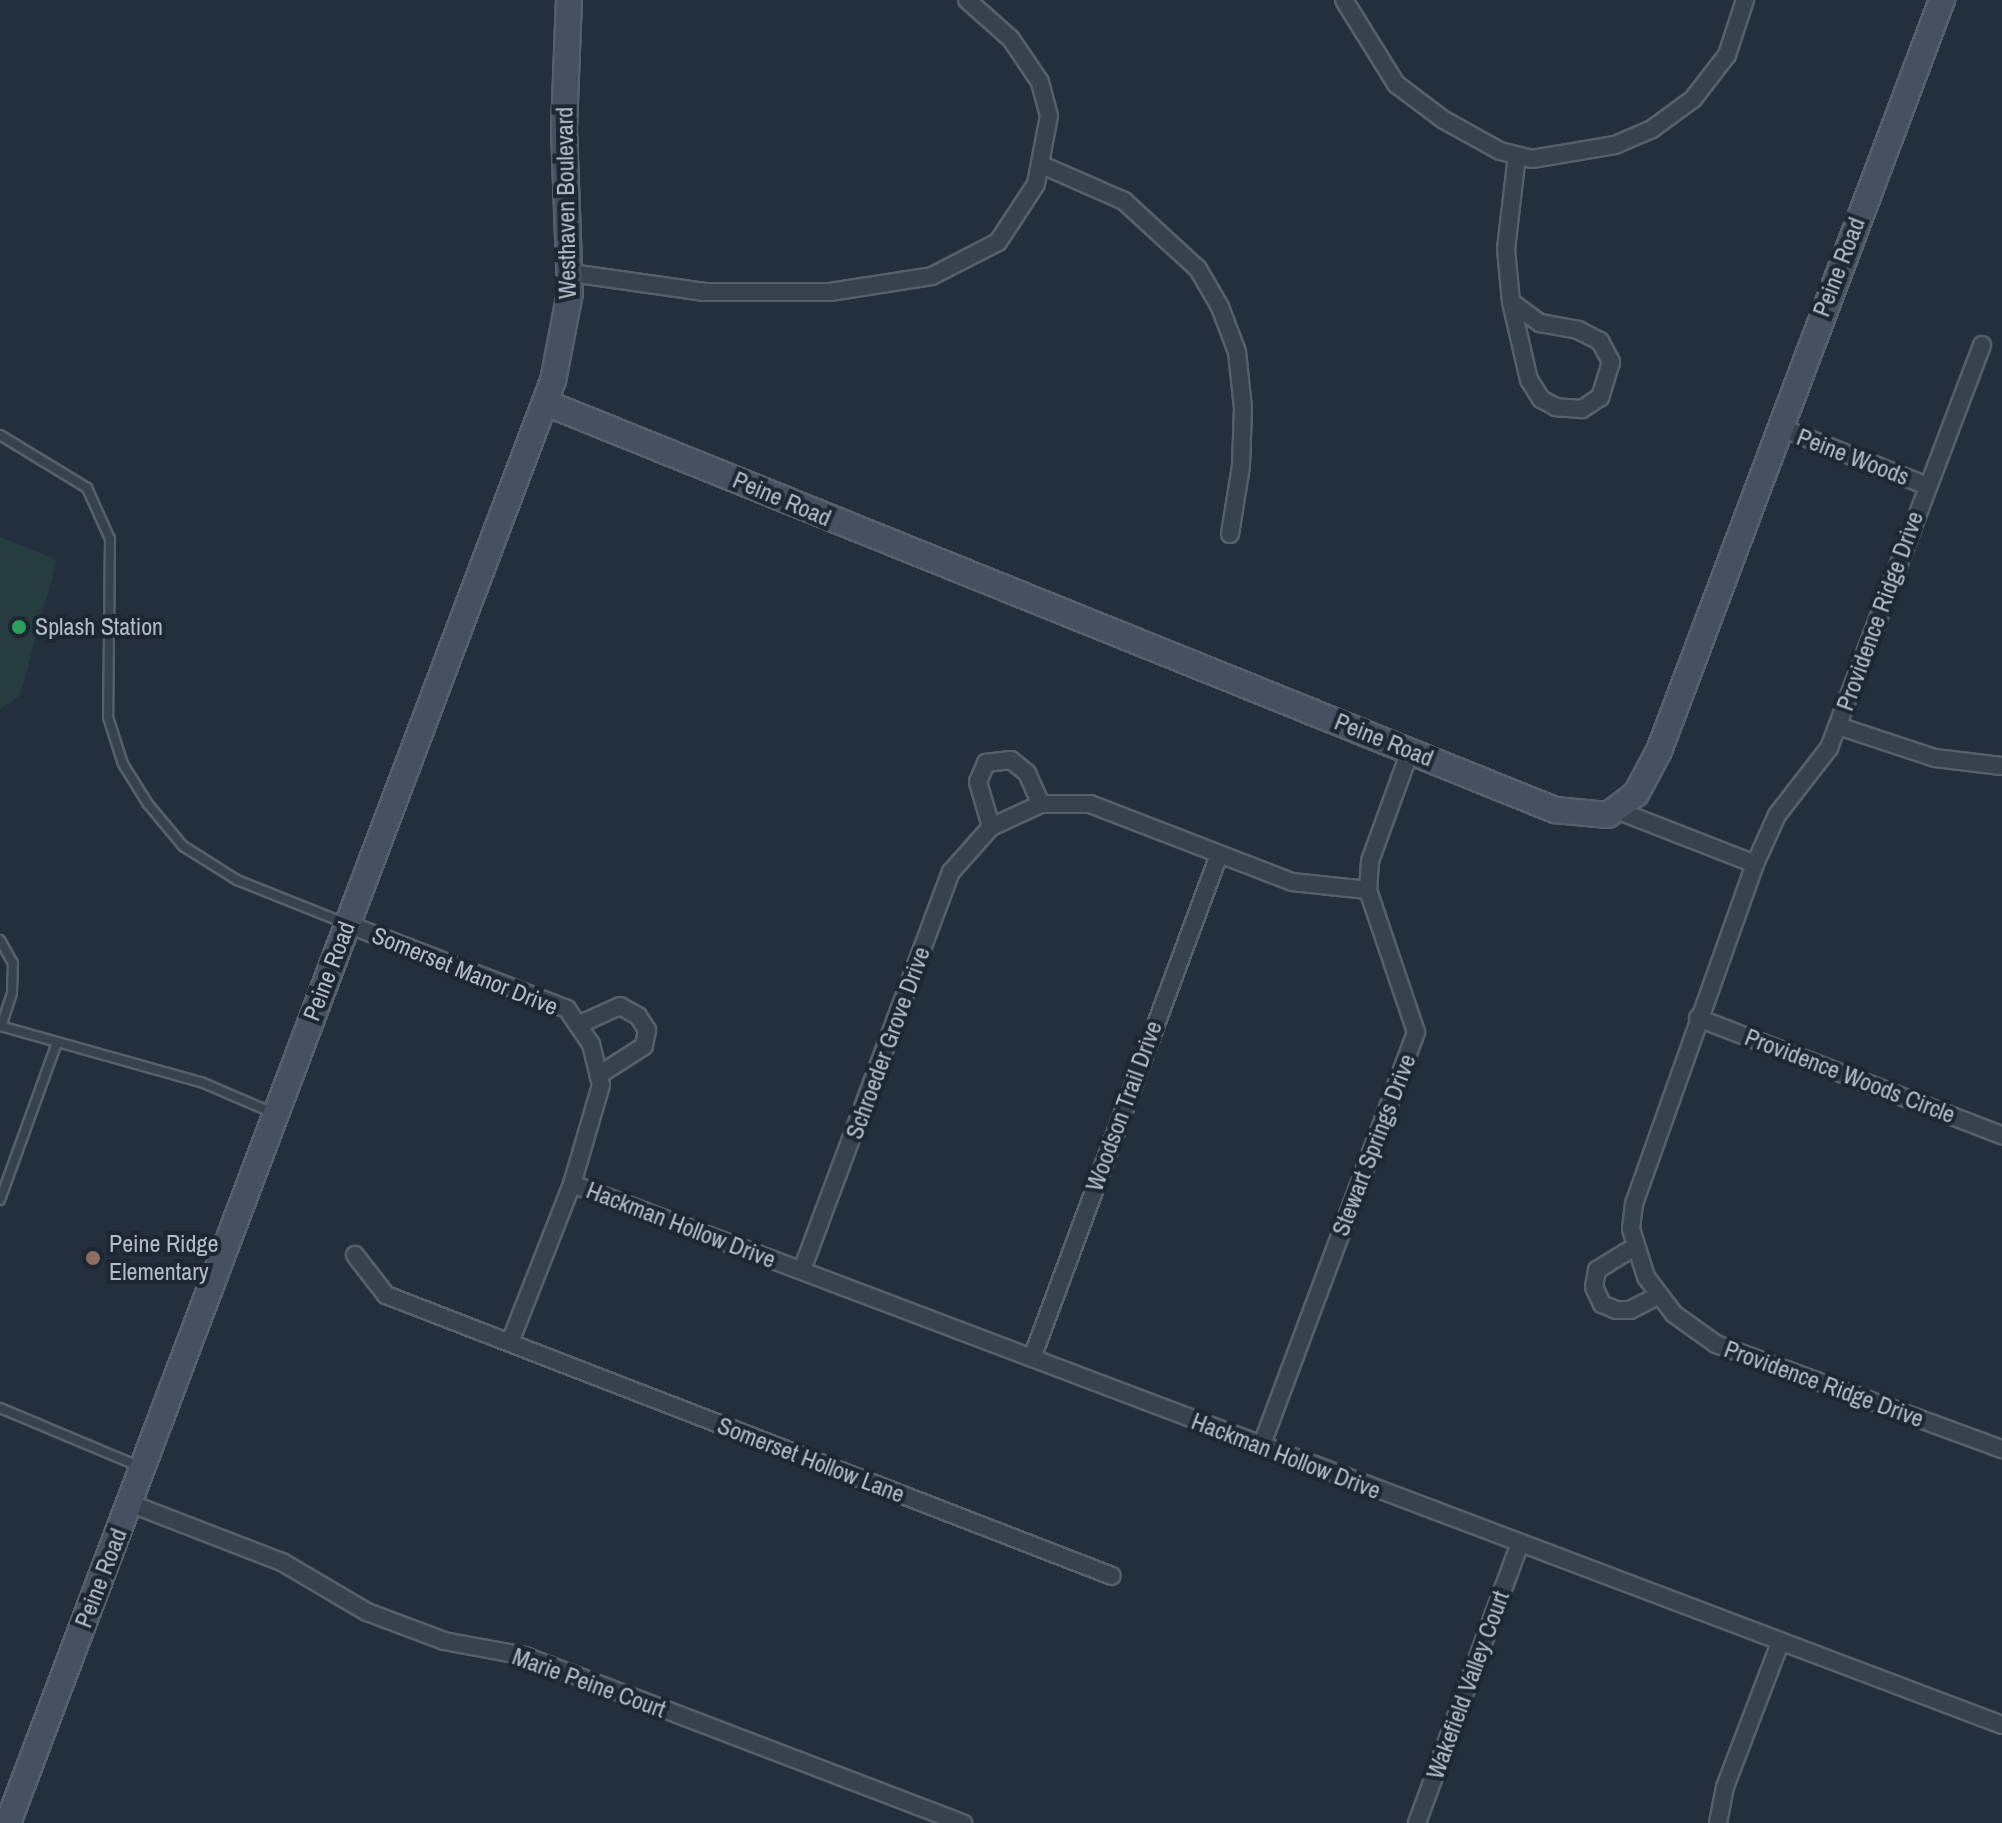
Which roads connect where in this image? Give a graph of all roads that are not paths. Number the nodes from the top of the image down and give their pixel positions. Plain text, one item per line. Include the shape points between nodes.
1 (569, 0) edge
2 (967, 0) edge
3 (1344, 0) edge
4 (1745, 0) edge
5 (1942, 0) edge
6 (1517, 156) junction
7 (1042, 165) junction
8 (571, 273) junction
9 (1511, 302) junction
10 (1982, 345) dead end
11 (546, 403) junction
12 (1779, 427) junction
13 (0, 435) edge
14 (1927, 486) junction
15 (1230, 534) dead end
16 (1838, 726) junction
17 (1410, 751) junction
18 (2002, 766) edge
19 (1041, 804) junction
20 (1619, 811) junction
21 (991, 827) junction
22 (1219, 855) junction
23 (1755, 864) junction
24 (1368, 890) junction
25 (347, 924) junction
26 (0, 940) edge
27 (1698, 1018) junction
28 (578, 1025) junction
29 (0, 1026) edge
30 (56, 1045) junction
31 (599, 1075) junction
32 (276, 1114) junction
33 (2002, 1135) edge
34 (572, 1184) junction
35 (0, 1200) edge
36 (1636, 1246) junction
37 (355, 1255) dead end
38 (802, 1270) junction
39 (1659, 1295) junction
40 (510, 1342) junction
41 (1032, 1358) junction
42 (0, 1408) edge
43 (1261, 1447) junction
44 (2002, 1449) edge
45 (142, 1468) junction
46 (129, 1503) junction
47 (1519, 1546) junction
48 (1112, 1576) dead end
49 (1780, 1643) junction
50 (2002, 1725) edge
51 (8, 1823) edge
52 (963, 1823) edge
53 (1417, 1823) edge
54 (1718, 1823) edge

1 - 8 street, Westhaven Boulevard via 564,129
2 - 7 street via 1011,39 1040,82 1049,116
3 - 6 street via 1396,84 1444,120
4 - 6 street via 1727,55 1693,99 1652,129 1615,145 1532,159
5 - 12 street, Peine Road
6 - 9 street via 1506,249
7 - 8 street via 1020,215 998,242 944,271 892,285 766,296
7 - 15 street via 1124,201 1198,269 1220,307 1237,352 1243,408
8 - 11 street, Westhaven Boulevard via 563,347
9 - 9 street via 1529,380 1541,399 1570,410 1600,397 1611,362 1600,341 1578,330 1540,323
10 - 14 street, Providence Ridge Drive
11 - 17 street, Peine Road
11 - 25 street, Peine Road
12 - 14 street, Peine Woods
12 - 20 street, Peine Road via 1659,751 1636,794
13 - 25 lane via 87,488 110,539 108,717 123,764 148,804 183,846 237,880
14 - 16 street, Providence Ridge Drive
16 - 18 street via 1935,758
16 - 23 street, Providence Ridge Drive via 1822,761 1772,823
17 - 20 street, Peine Road via 1555,810 1591,817
17 - 24 street, Stewart Springs Drive via 1370,861
19 - 21 street, Schroeder Grove Drive
19 - 21 street via 1027,773 1011,760 986,763 978,782
19 - 22 street, Schroeder Grove Drive via 1090,804
20 - 23 street
21 - 38 street, Schroeder Grove Drive via 951,872
22 - 24 street, Schroeder Grove Drive via 1308,886
22 - 41 street, Woodson Trail Drive
23 - 27 street, Providence Ridge Drive
24 - 43 street, Stewart Springs Drive via 1416,1032
25 - 28 street, Somerset Manor Drive via 567,1009
25 - 32 street, Peine Road
26 - 29 lane via 13,963 12,993
27 - 33 street, Providence Woods Circle
27 - 36 street, Providence Ridge Drive via 1634,1204
28 - 31 street, Somerset Manor Drive via 591,1044
28 - 31 street, Somerset Manor Drive via 620,1006 638,1016 647,1030 644,1046
29 - 30 lane
30 - 32 lane via 201,1082
30 - 35 lane
31 - 34 street, Somerset Manor Drive via 601,1085
32 - 45 street, Peine Road
34 - 38 street, Hackman Hollow Drive
34 - 40 street, Somerset Manor Drive
36 - 39 street, Providence Ridge Drive via 1646,1277
36 - 39 street via 1597,1270 1594,1287 1602,1304 1616,1310 1630,1310
37 - 40 street, Somerset Hollow Lane via 386,1295
38 - 41 street, Hackman Hollow Drive
39 - 44 street, Providence Ridge Drive via 1674,1314 1716,1344
40 - 48 street, Somerset Hollow Lane
41 - 43 street, Hackman Hollow Drive
42 - 45 lane
43 - 47 street, Hackman Hollow Drive
45 - 46 street, Peine Road
46 - 51 street, Peine Road
46 - 52 street, Marie Peine Court via 282,1562 367,1612 444,1641 525,1656
47 - 49 street, Hackman Hollow Drive
47 - 53 street, Wakefield Valley Court
49 - 50 street, Hackman Hollow Drive
49 - 54 street via 1725,1787

